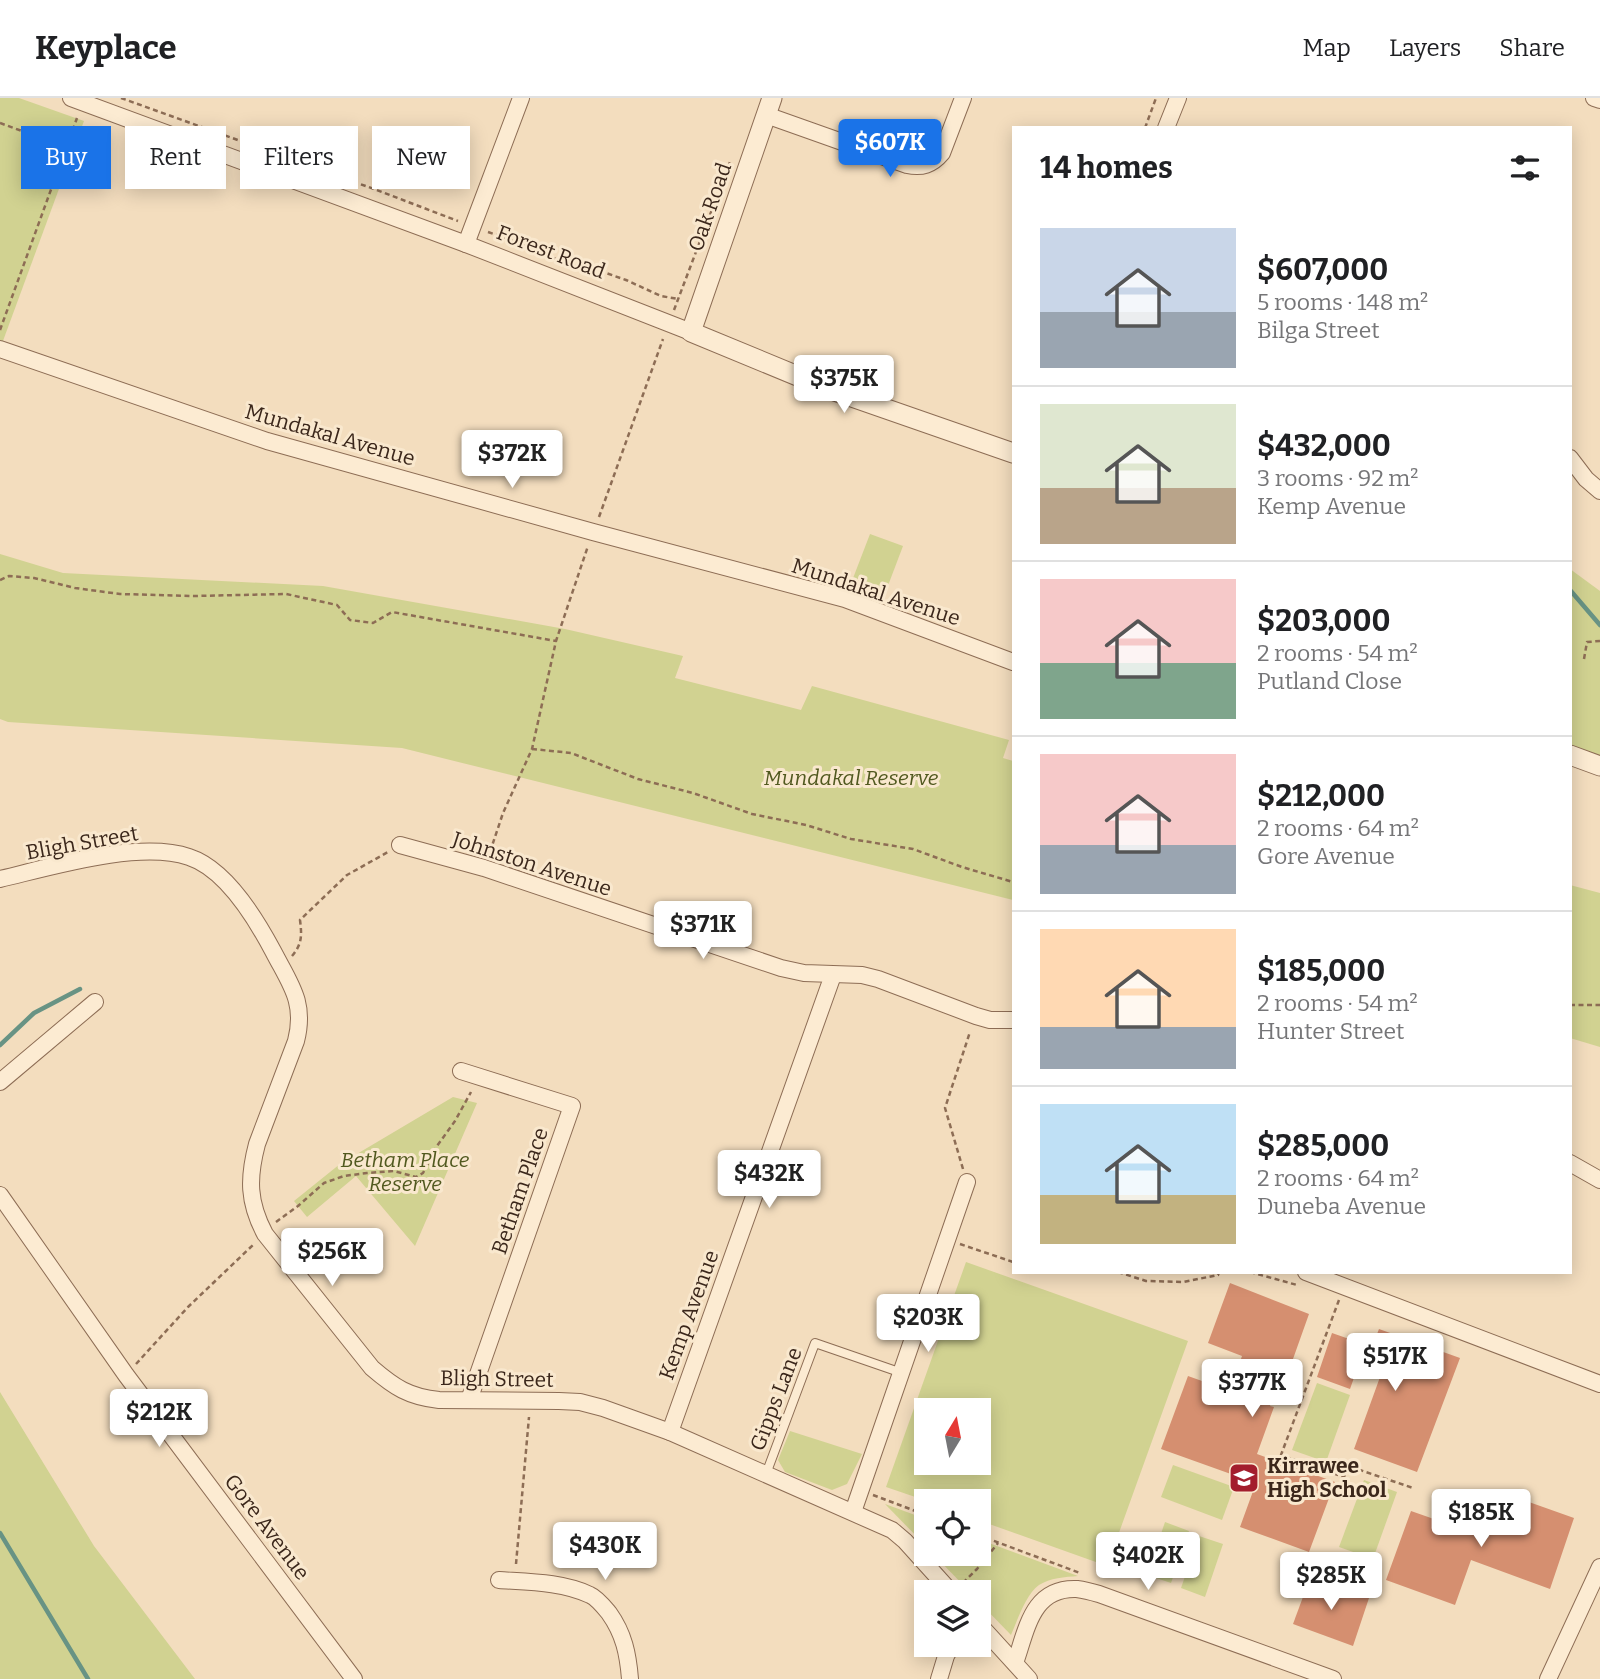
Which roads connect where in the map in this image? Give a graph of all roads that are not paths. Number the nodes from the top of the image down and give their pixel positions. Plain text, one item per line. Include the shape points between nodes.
1 (521, 98) edge
2 (963, 98) edge
3 (1178, 98) edge
4 (1594, 98) edge
5 (77, 100) edge
6 (1600, 100) edge
7 (769, 106) edge
8 (1167, 126) edge
9 (466, 244) junction
10 (691, 332) junction
11 (0, 349) edge
12 (1012, 453) edge
13 (1572, 461) edge
14 (1600, 491) edge
15 (1012, 662) edge
16 (1572, 756) edge
17 (1600, 766) edge
18 (400, 845) road end
19 (0, 879) edge
20 (833, 975) junction
21 (95, 1002) dead end
22 (1012, 1020) edge
23 (461, 1071) dead end
24 (0, 1082) edge
25 (1572, 1164) edge
26 (1600, 1180) edge
27 (967, 1182) road end
28 (0, 1195) edge
29 (1311, 1274) edge
30 (902, 1373) junction
31 (1600, 1384) edge
32 (468, 1400) junction
33 (670, 1432) junction
34 (766, 1474) junction
35 (853, 1512) junction
36 (1600, 1567) edge
37 (507, 1580) road end
38 (946, 1580) edge
39 (991, 1637) edge
40 (946, 1657) edge
41 (1015, 1663) junction
42 (354, 1679) edge
43 (630, 1679) edge
44 (939, 1679) edge
45 (1029, 1679) edge
46 (1334, 1679) edge
47 (1548, 1679) edge

1 - 9 street
2 - 7 street via 942,153 923,166 907,165
3 - 8 street
4 - 6 street
5 - 9 street, Forest Road
7 - 10 street, Oak Road
9 - 10 street, Forest Road
10 - 12 street, Forest Road via 829,389
11 - 15 street, Mundakal Avenue via 267,440 845,599
13 - 14 street
16 - 17 street
18 - 20 street, Johnston Avenue via 484,868 781,968
19 - 32 street, Bligh Street via 102,856 162,852 189,856 206,865 239,896 270,945 300,1012 296,1041 252,1162 250,1183 257,1220 372,1368 389,1383 421,1398
20 - 22 street, Johnston Avenue via 878,979 976,1016
20 - 33 street, Kemp Avenue
21 - 24 street
23 - 32 street, Betham Place via 572,1106
25 - 26 street
27 - 30 street
28 - 42 street, Gore Avenue via 126,1375
29 - 31 street
30 - 34 lane, Gipps Lane via 815,1343
30 - 35 street
32 - 33 street, Bligh Street via 580,1402
33 - 34 street, Bligh Street
34 - 35 street, Bligh Street
35 - 38 street, Bligh Street via 892,1530
36 - 47 street
37 - 43 street via 575,1589 593,1596 624,1639
39 - 41 street
40 - 44 street
41 - 45 street
41 - 46 street via 1039,1602 1049,1594 1078,1589

